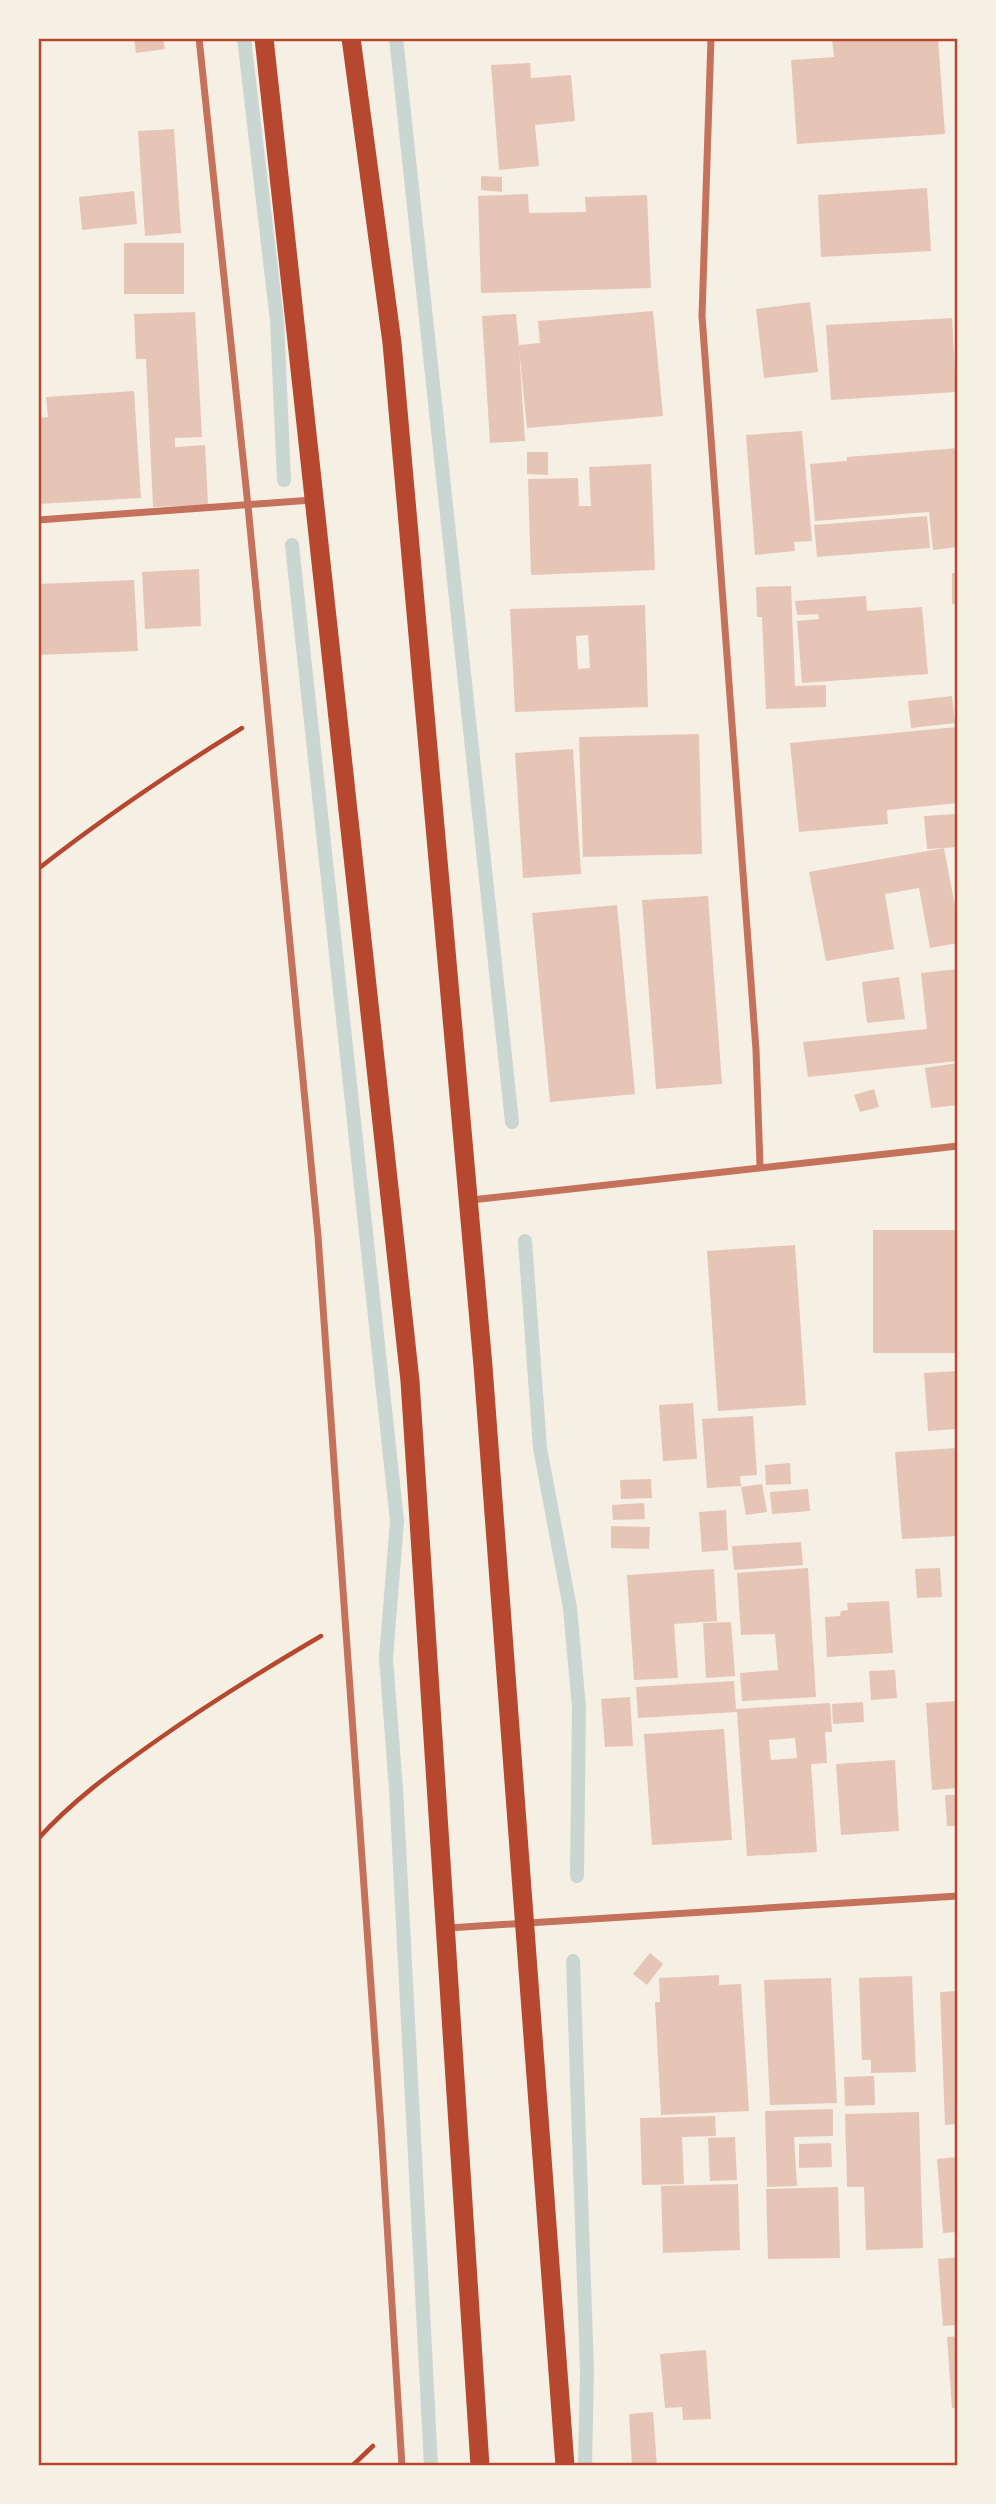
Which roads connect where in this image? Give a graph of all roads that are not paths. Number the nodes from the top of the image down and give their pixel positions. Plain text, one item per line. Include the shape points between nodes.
1 (199, 38) edge
2 (264, 38) edge
3 (351, 38) edge
4 (711, 38) edge
5 (312, 500) junction
6 (248, 506) junction
7 (38, 520) edge
8 (957, 1146) edge
9 (760, 1166) junction
10 (468, 1200) junction
11 (957, 1896) edge
12 (526, 1923) junction
13 (446, 1928) junction
14 (402, 2466) edge
15 (480, 2466) edge
16 (565, 2466) edge

1 - 6 street
2 - 5 highway
3 - 10 highway via 392,343
4 - 9 street via 702,316 756,1050
5 - 6 street
5 - 13 highway via 410,1381
6 - 7 street
6 - 14 street via 318,1236
8 - 9 street
9 - 10 street
10 - 12 highway
11 - 12 street
12 - 13 street
12 - 16 highway
13 - 15 highway

